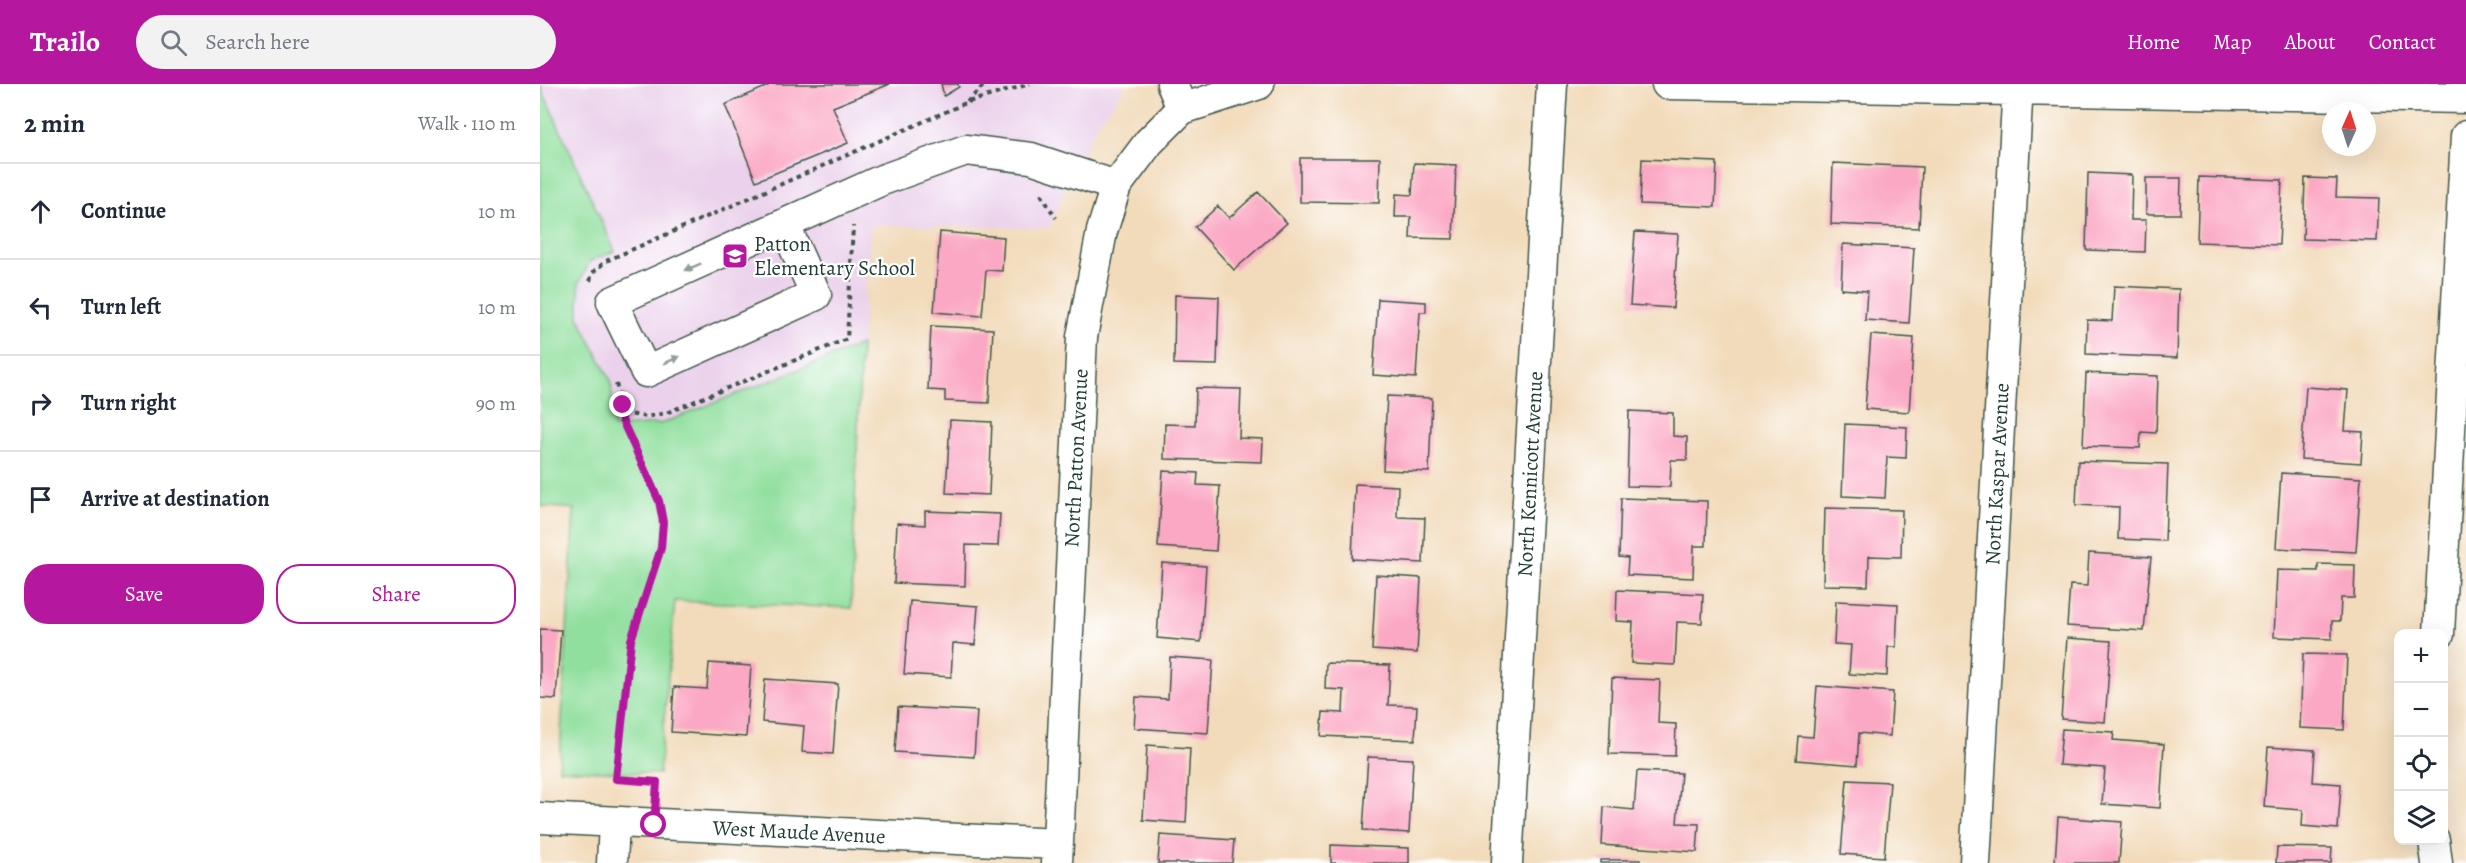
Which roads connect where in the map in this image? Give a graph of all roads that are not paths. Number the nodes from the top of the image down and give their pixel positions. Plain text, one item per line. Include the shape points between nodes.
1 (1258, 84) edge
2 (1552, 84) edge
3 (1667, 84) edge
4 (2018, 88) edge
5 (1177, 97) edge
6 (2466, 98) edge
7 (2466, 136) edge
8 (1116, 186) junction
9 (785, 226) junction
10 (2439, 629) edge
11 (540, 818) edge
12 (614, 823) junction
13 (2435, 845) edge
14 (1057, 854) edge
15 (612, 863) edge
16 (1508, 863) edge
17 (1975, 863) edge
18 (2437, 863) edge

1 - 5 street
2 - 16 street, North Kennicott Avenue
3 - 4 street
4 - 6 street
4 - 17 street, North Kaspar Avenue
5 - 8 street, North Patton Avenue
7 - 10 street
8 - 9 street via 1031,158 966,150 882,180
8 - 14 street, North Patton Avenue via 1102,231 1082,338
9 -> 9 street via 612,302 645,372 816,295
11 - 12 street, West Maude Avenue
12 - 14 street, West Maude Avenue
12 - 15 street
13 - 18 street

